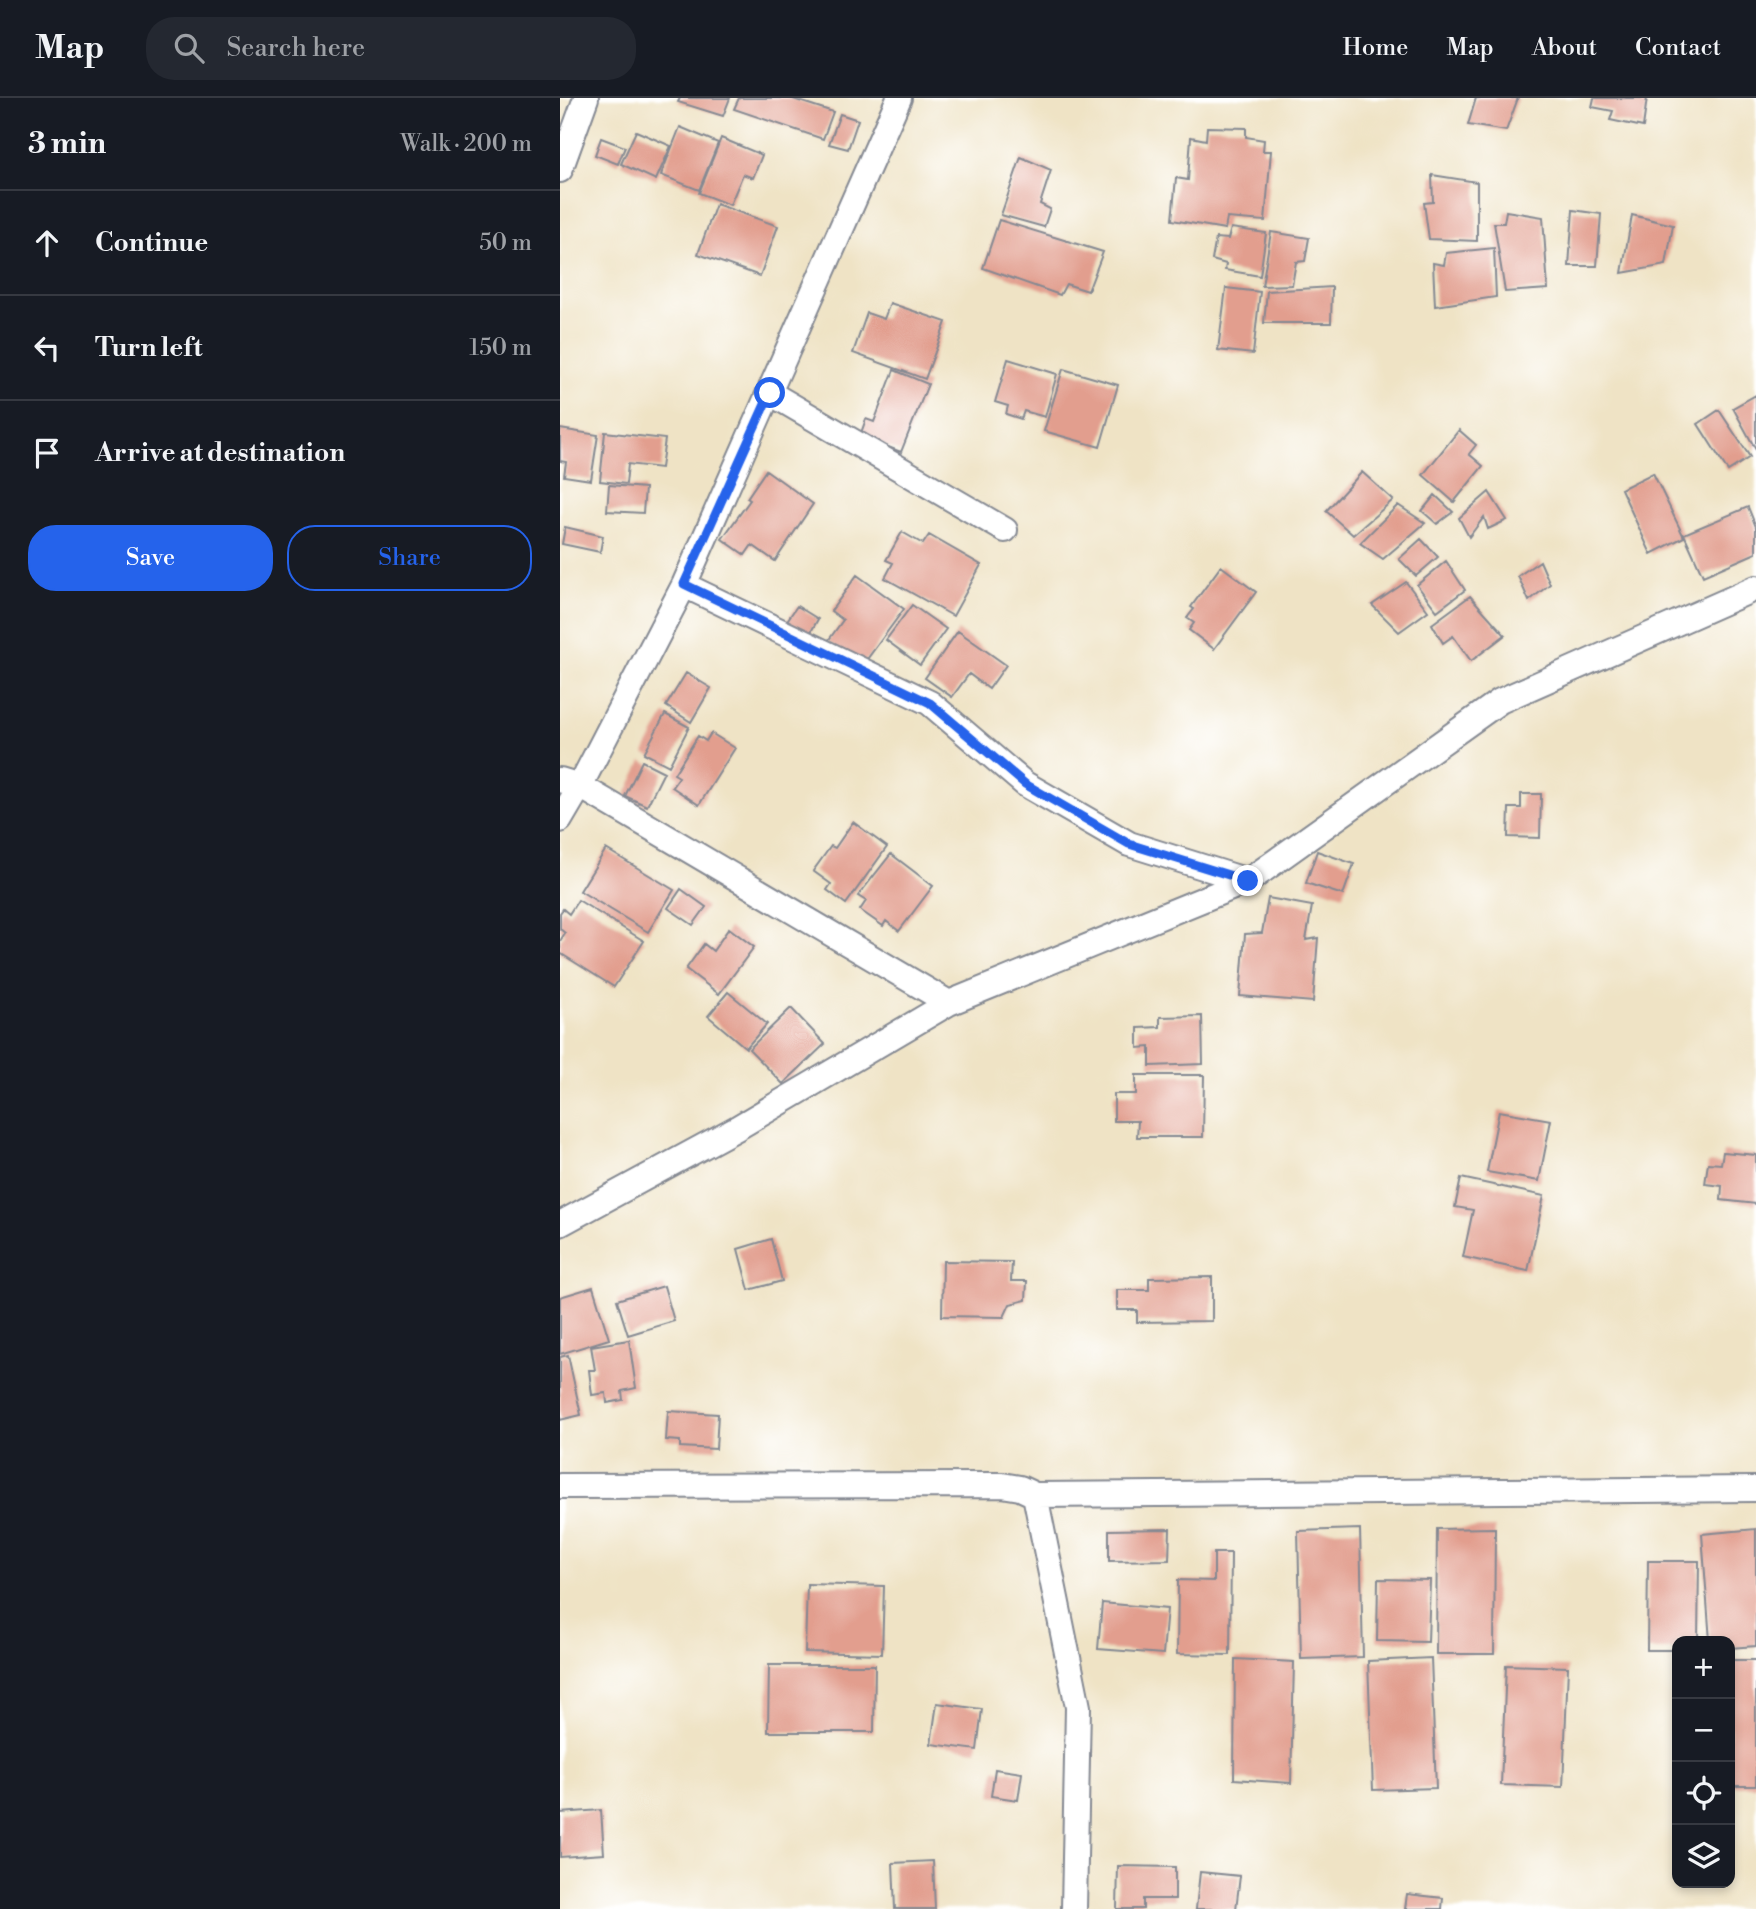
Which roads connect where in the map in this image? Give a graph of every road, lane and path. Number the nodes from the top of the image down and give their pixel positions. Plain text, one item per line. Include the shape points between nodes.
1 (586, 98) edge
2 (899, 98) edge
3 (560, 170) edge
4 (770, 393) junction
5 (1005, 530) dead end
6 (684, 584) junction
7 (1756, 588) edge
8 (570, 783) edge
9 (560, 820) edge
10 (1248, 881) junction
11 (949, 1003) junction
12 (560, 1224) edge
13 (560, 1486) edge
14 (1756, 1489) edge
15 (1035, 1495) junction
16 (1074, 1909) edge

1 - 3 street
2 - 4 street
4 - 5 street
4 - 6 street
6 - 8 street
6 - 10 street via 930,703 1025,784 1129,844
7 - 10 street via 1500,701
8 - 9 street
8 - 11 street
10 - 11 street
11 - 12 street via 737,1128
13 - 15 street via 1002,1485
14 - 15 street
15 - 16 street via 1078,1707

